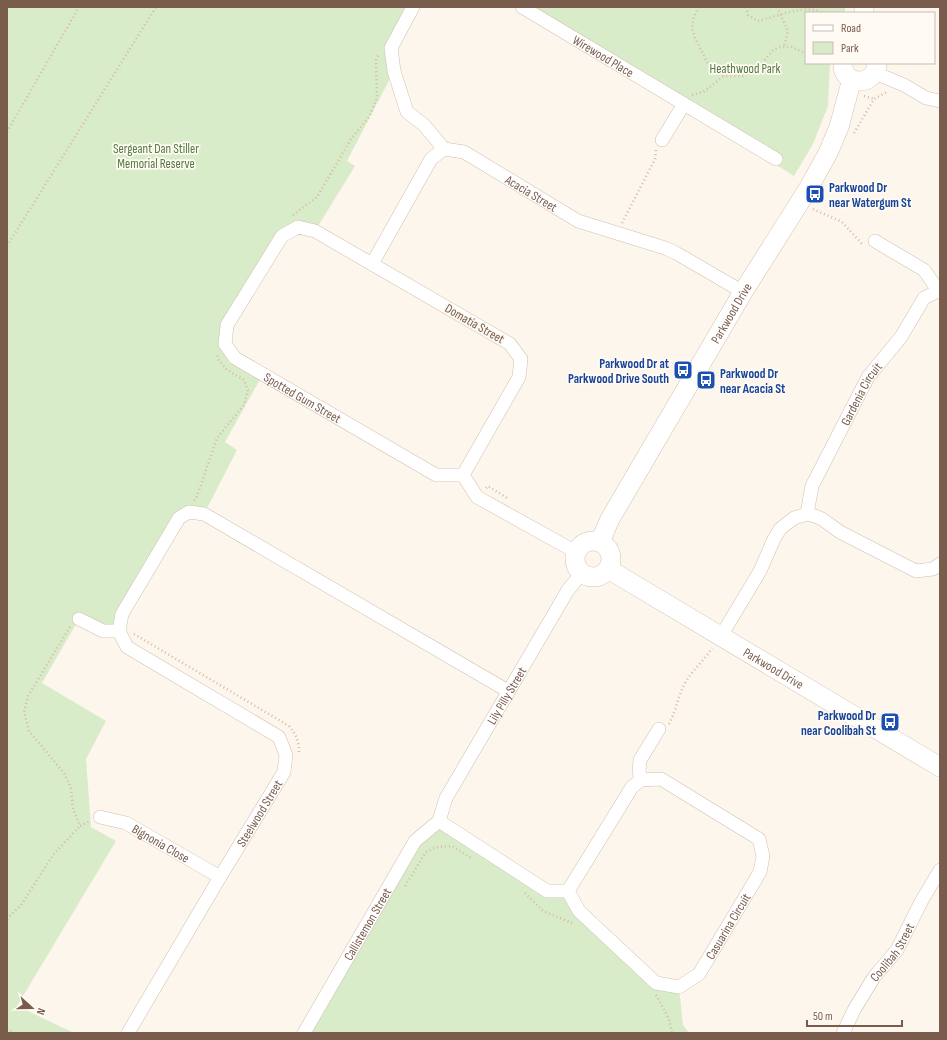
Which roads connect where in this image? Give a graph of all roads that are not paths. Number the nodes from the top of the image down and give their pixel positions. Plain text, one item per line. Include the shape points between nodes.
1 (413, 7) edge
2 (522, 7) edge
3 (843, 64) edge
4 (876, 68) edge
5 (854, 81) junction
6 (680, 101) junction
7 (940, 101) edge
8 (659, 142) road end
9 (444, 149) junction
10 (776, 159) dead end
11 (875, 241) dead end
12 (372, 264) junction
13 (939, 290) edge
14 (744, 292) junction
15 (463, 475) junction
16 (807, 514) junction
17 (608, 541) junction
18 (576, 552) junction
19 (938, 571) edge
20 (612, 572) junction
21 (584, 580) junction
22 (79, 619) road end
23 (119, 631) junction
24 (714, 645) junction
25 (508, 691) junction
26 (663, 728) road end
27 (940, 767) edge
28 (642, 780) junction
29 (100, 817) road end
30 (439, 821) junction
31 (940, 870) edge
32 (220, 878) junction
33 (568, 891) junction
34 (128, 1033) edge
35 (304, 1033) edge
36 (843, 1033) edge

1 - 9 street via 391,48 394,70 407,112 424,125
2 - 6 street, Wirewood Place
3 - 5 street via 845,73
4 - 5 street via 871,78
4 - 7 street via 926,98
5 - 14 street, Parkwood Drive via 850,86 839,127 828,153
6 - 8 street
6 - 10 street, Wirewood Place
9 - 12 street via 431,159
9 - 14 street, Acacia Street via 464,152 578,221 676,252
11 - 13 street via 924,270
12 - 15 street, Domatia Street via 510,344 521,359 519,377
12 - 15 street, Spotted Gum Street via 315,231 298,227 282,236 227,325 225,344 235,358 436,475
13 - 16 street, Gardenia Circuit via 924,298 901,337 868,377 812,486
14 - 17 street, Parkwood Drive via 610,518
15 - 18 street via 477,497
16 - 19 street via 822,519 840,532 916,571
16 - 24 street via 794,518 780,529 760,571
17 - 18 street via 586,542
17 - 20 street via 605,545 611,556
18 - 21 street via 576,564
20 - 21 street via 597,577 587,576
20 - 24 street, Parkwood Drive
21 - 25 street, Lily Pilly Street via 568,590
22 - 23 street via 103,631
23 - 25 street via 122,614 179,518 189,512 204,514
23 - 32 street, Steelwood Street via 127,647 279,737 286,755 284,772
24 - 27 street, Parkwood Drive
25 - 30 street, Lily Pilly Street via 446,798
26 - 28 street via 640,760 638,771
28 - 33 street via 632,787
28 - 33 street, Casuarina Circuit via 661,779 759,839 763,856 760,872 699,974 679,988 656,983 579,911
29 - 32 street, Bignonia Close via 126,823
30 - 33 street via 547,892
30 - 35 street, Callistemon Street via 415,841
31 - 36 street, Coolibah Street via 897,950 874,977
32 - 34 street, Steelwood Street

